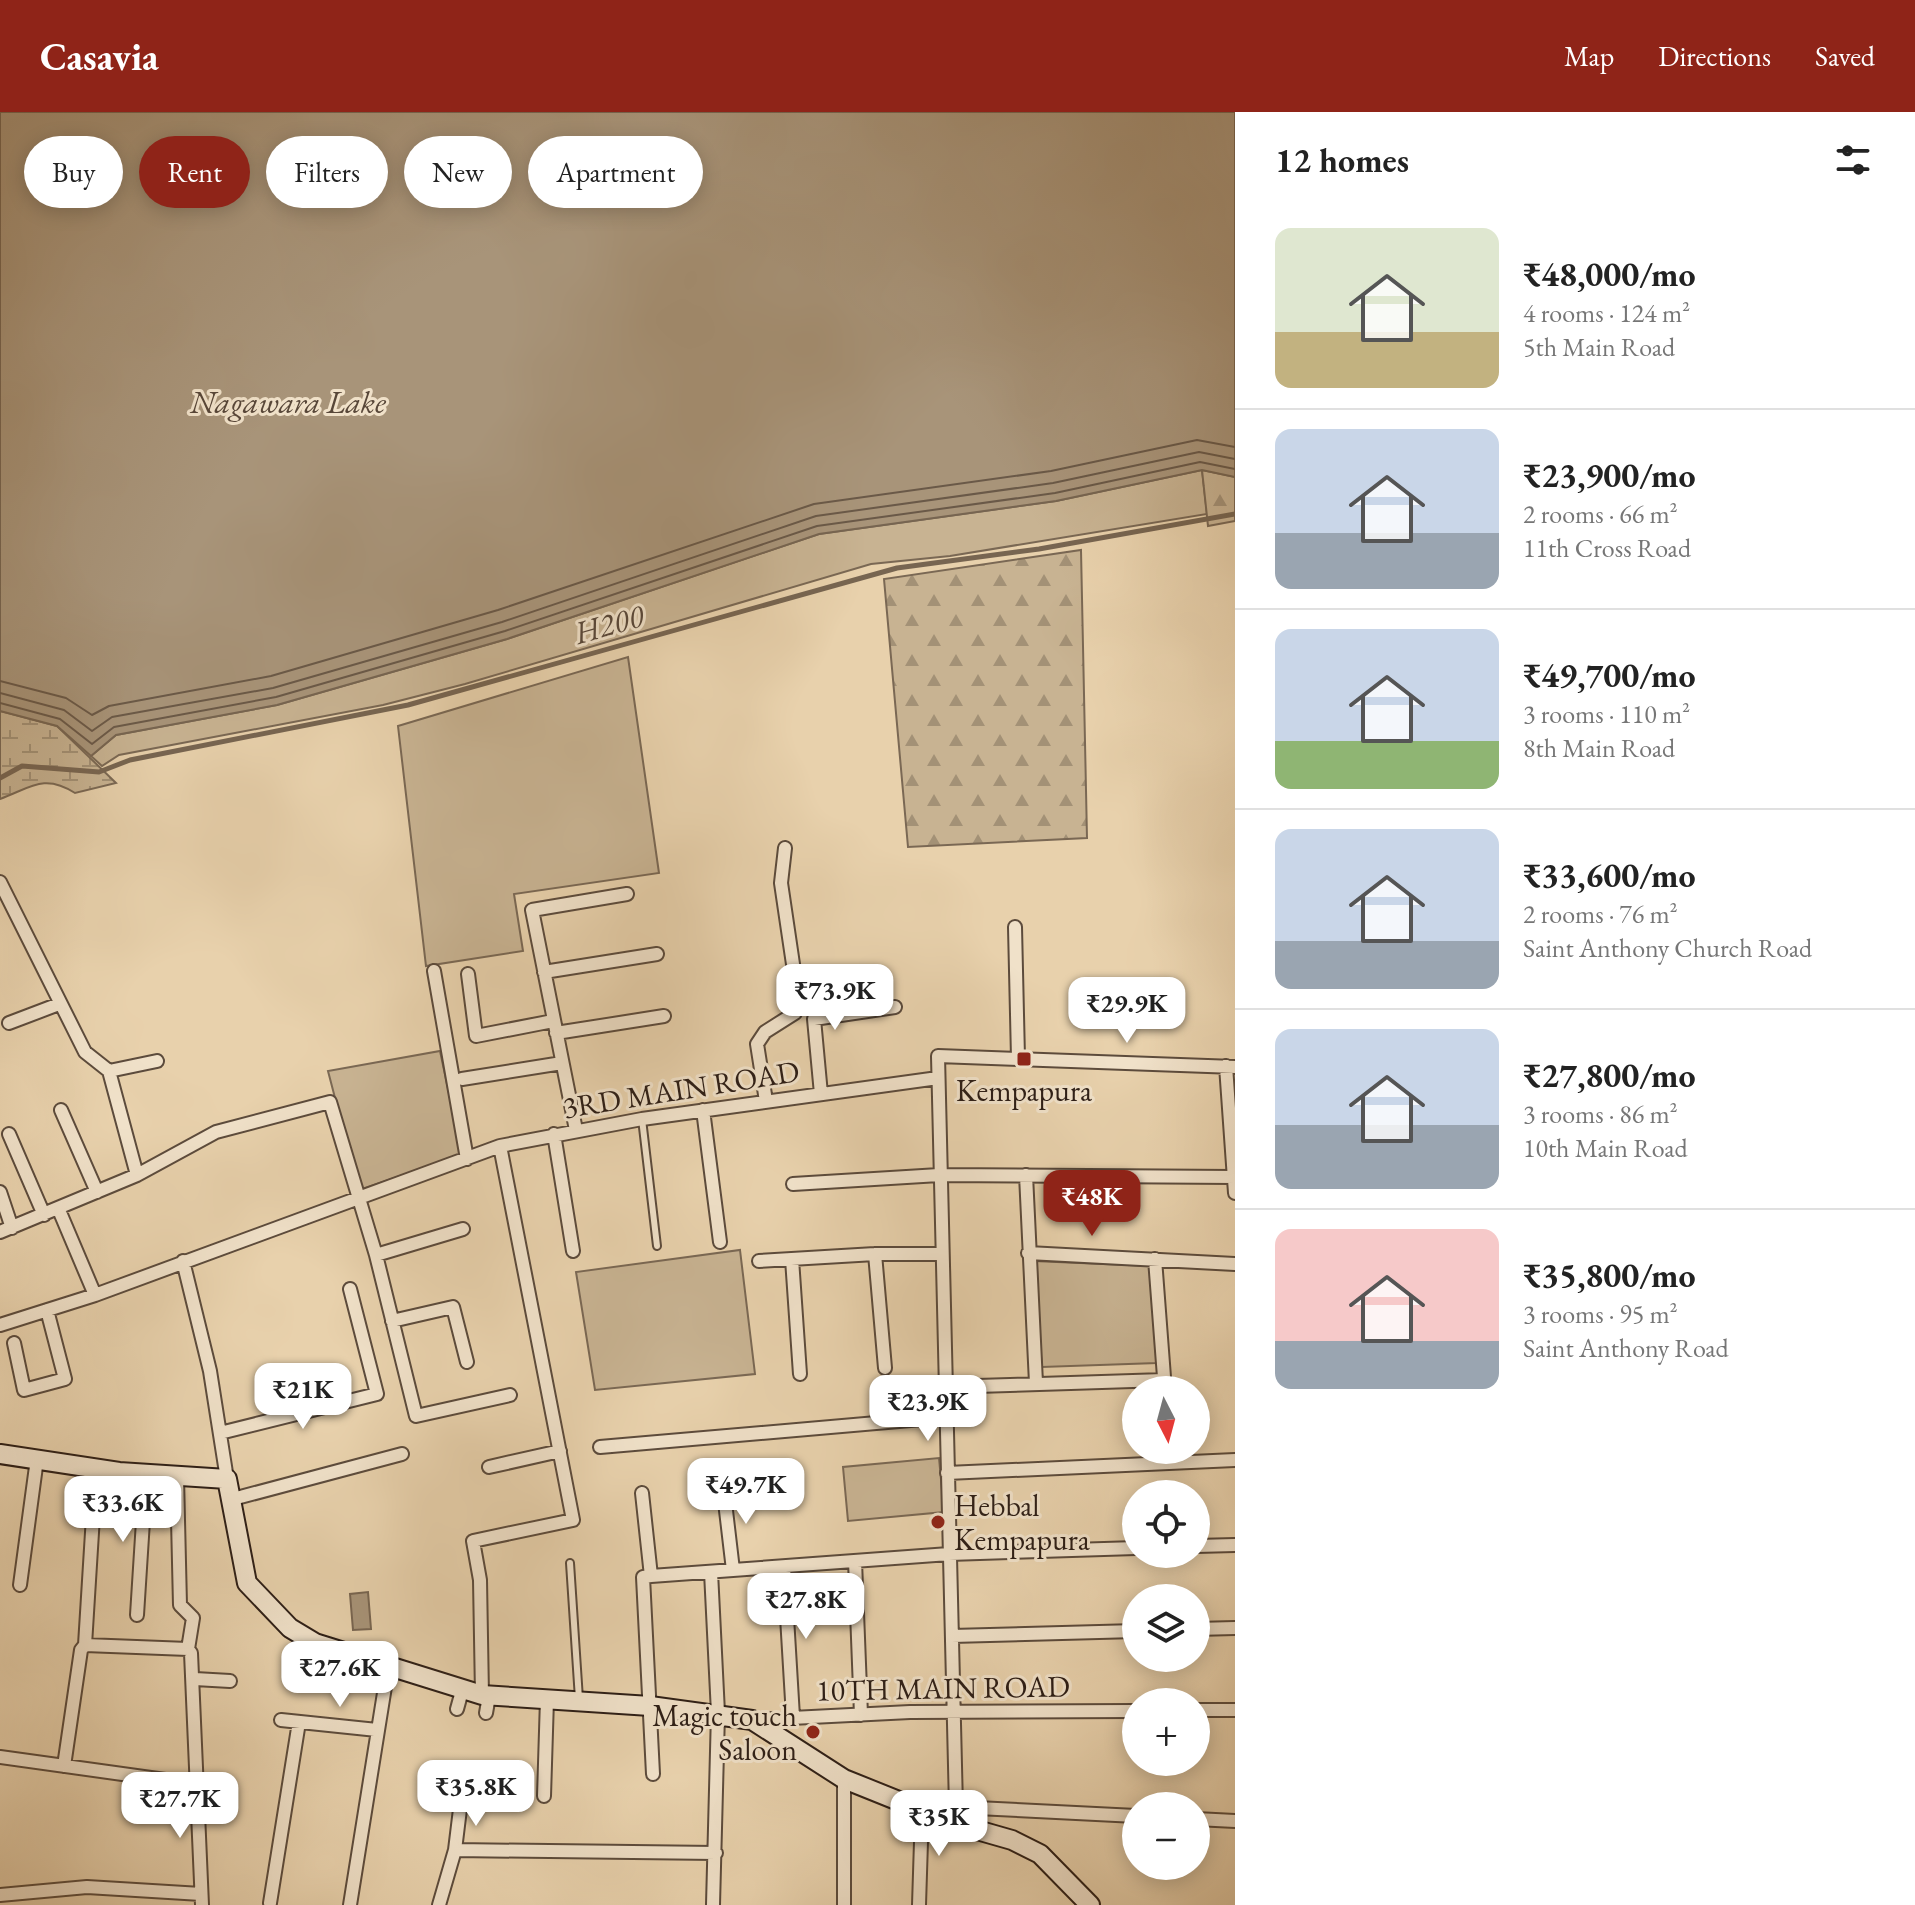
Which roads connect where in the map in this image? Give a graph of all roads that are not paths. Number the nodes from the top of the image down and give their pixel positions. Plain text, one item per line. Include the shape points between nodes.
1 (785, 848) dead end
2 (0, 882) edge
3 (627, 894) dead end
4 (1015, 927) dead end
5 (657, 954) dead end
6 (434, 971) dead end
7 (544, 972) junction
8 (468, 974) dead end
9 (59, 1004) junction
10 (895, 1007) dead end
11 (664, 1016) dead end
12 (9, 1023) dead end
13 (554, 1027) junction
14 (1018, 1058) junction
15 (157, 1061) dead end
16 (562, 1063) junction
17 (1230, 1067) edge
18 (109, 1071) junction
19 (938, 1078) junction
20 (462, 1079) dead end
21 (821, 1094) junction
22 (766, 1101) junction
23 (61, 1110) dead end
24 (703, 1110) junction
25 (642, 1119) junction
26 (576, 1130) junction
27 (9, 1134) dead end
28 (554, 1134) junction
29 (500, 1146) junction
30 (467, 1159) junction
31 (137, 1175) junction
32 (939, 1175) junction
33 (1026, 1175) junction
34 (1234, 1177) edge
35 (793, 1184) dead end
36 (0, 1192) edge
37 (97, 1192) junction
38 (1235, 1193) edge
39 (357, 1197) junction
40 (59, 1210) junction
41 (44, 1215) junction
42 (463, 1229) dead end
43 (6, 1230) edge
44 (720, 1242) dead end
45 (657, 1246) dead end
46 (573, 1251) dead end
47 (1028, 1253) junction
48 (875, 1254) junction
49 (941, 1254) junction
50 (376, 1255) junction
51 (792, 1259) junction
52 (1155, 1259) junction
53 (183, 1261) junction
54 (759, 1261) dead end
55 (1235, 1264) edge
56 (350, 1289) dead end
57 (95, 1295) junction
58 (47, 1310) junction
59 (1, 1320) edge
60 (392, 1321) junction
61 (14, 1343) dead end
62 (467, 1362) dead end
63 (885, 1368) dead end
64 (800, 1374) dead end
65 (1164, 1376) edge
66 (1036, 1383) junction
67 (1122, 1384) edge
68 (944, 1387) junction
69 (510, 1395) dead end
70 (945, 1417) junction
71 (220, 1433) junction
72 (600, 1447) dead end
73 (560, 1451) junction
74 (0, 1454) edge
75 (402, 1454) dead end
76 (1210, 1458) edge
77 (37, 1459) junction
78 (1122, 1460) edge
79 (1235, 1460) edge
80 (489, 1467) dead end
81 (96, 1468) junction
82 (947, 1473) junction
83 (146, 1474) junction
84 (177, 1477) junction
85 (227, 1479) junction
86 (723, 1485) dead end
87 (642, 1493) dead end
88 (229, 1500) junction
89 (1235, 1545) edge
90 (1210, 1546) edge
91 (1122, 1548) edge
92 (949, 1554) junction
93 (855, 1561) junction
94 (570, 1563) dead end
95 (784, 1567) junction
96 (733, 1570) junction
97 (711, 1572) junction
98 (651, 1576) junction
99 (20, 1585) dead end
100 (137, 1615) dead end
101 (1235, 1628) edge
102 (1210, 1629) edge
103 (1122, 1631) edge
104 (952, 1636) junction
105 (85, 1645) junction
106 (188, 1649) junction
107 (388, 1668) junction
108 (195, 1679) junction
109 (230, 1681) dead end
110 (462, 1691) junction
111 (547, 1699) junction
112 (486, 1701) junction
113 (579, 1701) junction
114 (650, 1706) junction
115 (457, 1709) dead end
116 (1210, 1710) edge
117 (1235, 1710) edge
118 (1122, 1711) edge
119 (954, 1712) junction
120 (718, 1713) junction
121 (861, 1715) junction
122 (793, 1717) junction
123 (281, 1720) dead end
124 (752, 1720) junction
125 (299, 1722) junction
126 (377, 1730) junction
127 (0, 1757) edge
128 (64, 1766) junction
129 (653, 1774) dead end
130 (844, 1779) junction
131 (194, 1784) junction
132 (544, 1796) dead end
133 (461, 1801) dead end
134 (922, 1810) junction
135 (956, 1816) junction
136 (1122, 1816) edge
137 (1210, 1820) edge
138 (1235, 1821) edge
139 (455, 1850) junction
140 (716, 1853) junction
141 (0, 1895) edge
142 (201, 1899) edge
143 (270, 1903) edge
144 (350, 1905) edge
145 (439, 1905) edge
146 (713, 1905) edge
147 (844, 1905) edge
148 (919, 1905) edge
149 (1090, 1905) edge

1 - 22 street via 781,883 798,998 795,1013 765,1032 757,1044
2 - 9 street
3 - 7 street via 532,910
4 - 14 street
5 - 7 street
6 - 30 street
7 - 13 street
8 - 13 street via 476,1036
9 - 12 street
9 - 18 street via 85,1052
10 - 21 street via 814,1019
11 - 13 street
13 - 16 street
14 - 17 street
14 - 19 street via 938,1056
15 - 18 street
16 - 20 street
16 - 26 street
17 - 34 street
18 - 31 street
19 - 21 street, 3RD MAIN ROAD
19 - 32 street
21 - 22 street, 3RD MAIN ROAD
22 - 24 street, 3RD MAIN ROAD
23 - 37 street
24 - 25 street, 3RD MAIN ROAD
24 - 44 street
25 - 26 street, 3RD MAIN ROAD
25 - 45 lane
26 - 28 street, 3RD MAIN ROAD
27 - 41 street
28 - 29 street, 3RD MAIN ROAD
28 - 46 street
29 - 30 street, 3RD MAIN ROAD
29 - 73 street
30 - 39 street, 3RD MAIN ROAD
31 - 37 street
31 - 39 street via 216,1132 330,1102
32 - 33 street
32 - 35 street
32 - 49 street
33 - 34 street
33 - 47 street
34 - 38 street
36 - 43 street
37 - 40 street
39 - 50 street
39 - 53 street, 3RD MAIN ROAD
40 - 41 street
40 - 57 street
41 - 43 street
42 - 50 street
47 - 52 street
47 - 66 street
48 - 49 street
48 - 51 street
48 - 63 street
49 - 68 street
50 - 60 street
51 - 54 street
51 - 64 street
52 - 55 street
52 - 65 street
53 - 57 street, 3RD MAIN ROAD
53 - 71 street
56 - 71 street via 377,1394
57 - 58 street, 3RD MAIN ROAD
58 - 59 street, 3RD MAIN ROAD
58 - 61 street via 65,1379 24,1390
60 - 62 street via 453,1307
60 - 69 street via 416,1416
66 - 67 street
66 - 68 street
68 - 70 street
70 - 72 street
70 - 82 street
71 - 85 street
73 - 80 street
73 - 112 street via 573,1520 473,1541
74 - 77 street
75 - 88 street
76 - 79 street
77 - 81 street
77 - 99 street
78 - 82 street
81 - 83 street
81 - 105 street
82 - 92 street
83 - 84 street
83 - 100 street
84 - 85 street
84 - 106 street via 180,1605 193,1618
85 - 88 street
86 - 96 street
87 - 98 street
88 - 107 street via 247,1583 266,1607 315,1643
89 - 90 street
91 - 92 street
92 - 93 street
92 - 104 street
93 - 95 street
93 - 121 street
94 - 113 lane
95 - 96 street
95 - 122 street
96 - 97 street
97 - 98 street
97 - 120 street
98 - 114 street via 643,1577
101 - 102 street
103 - 104 street
104 - 119 street
105 - 106 street
105 - 128 street
106 - 108 street
107 - 110 street
107 - 126 street
108 - 109 street
108 - 131 street
110 - 112 street
110 - 115 street
111 - 112 street
111 - 113 street
111 - 132 street
113 - 114 street
114 - 120 street
114 - 129 street
116 - 117 street
118 - 119 street, 10TH MAIN ROAD
119 - 121 street, 10TH MAIN ROAD
119 - 135 street
120 - 124 street
120 - 140 street
121 - 122 street, 10TH MAIN ROAD
122 - 124 street, 10TH MAIN ROAD
123 - 125 street
124 - 130 street
125 - 126 street
125 - 143 street
126 - 144 street
127 - 128 street
128 - 131 street
130 - 134 street
130 - 147 street
131 - 142 street
133 - 139 street
134 - 135 street
134 - 148 street
135 - 136 street
135 - 149 street via 1040,1854
137 - 138 street
139 - 140 street
139 - 145 street
140 - 146 street
141 - 142 street via 87,1887

